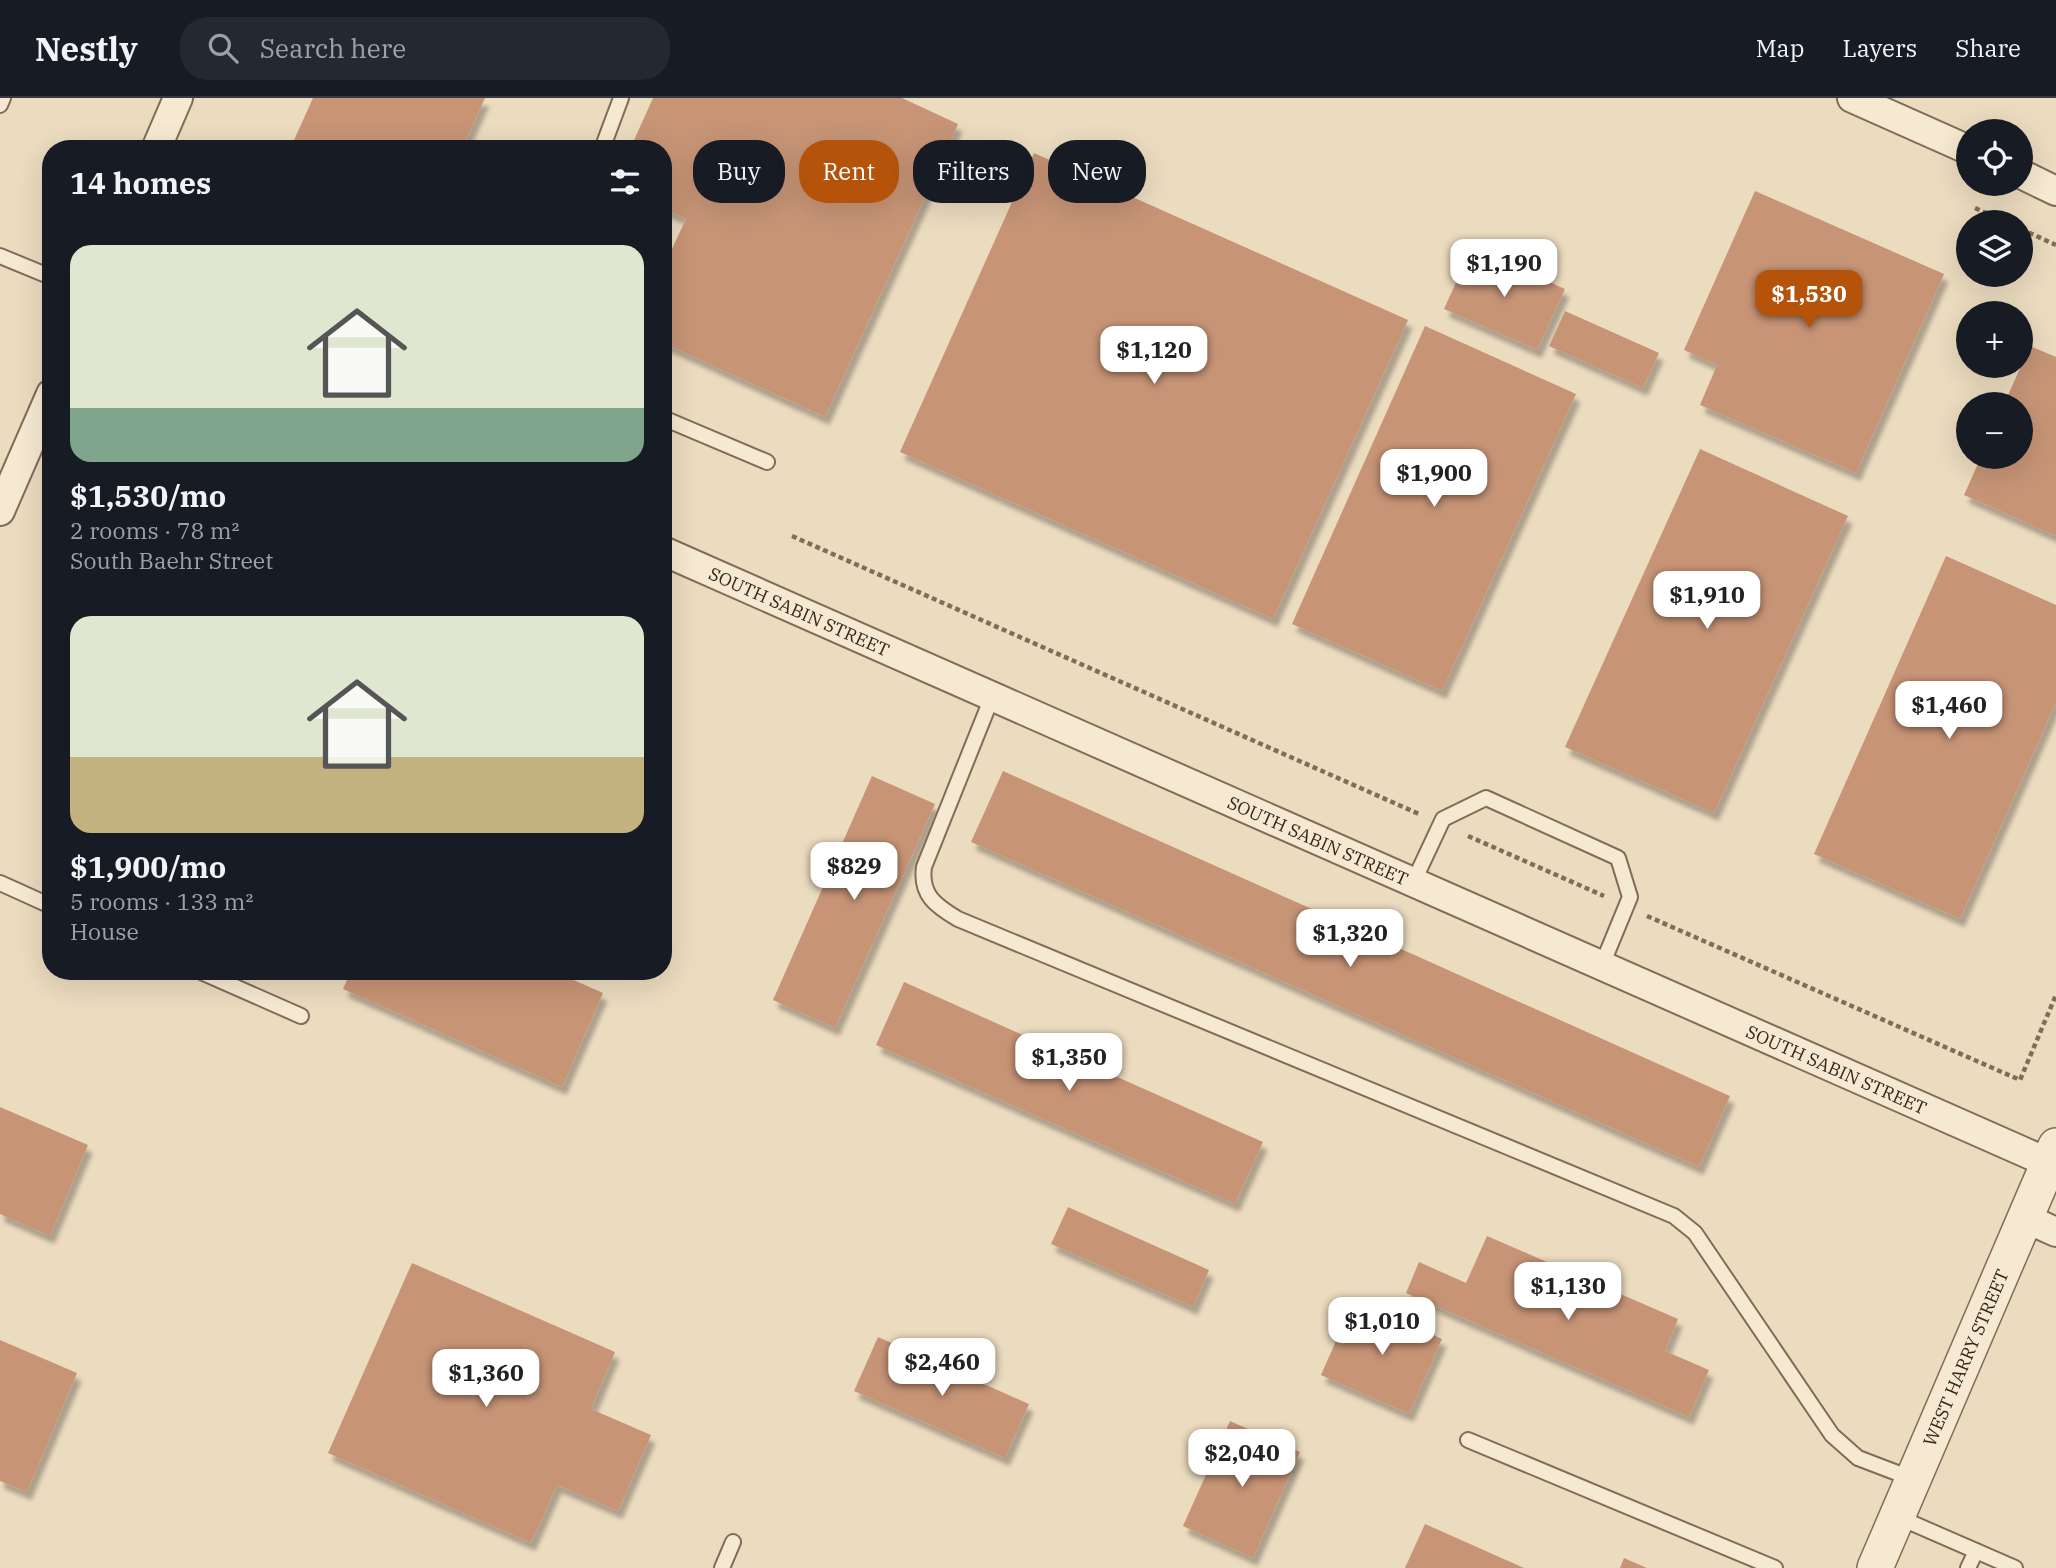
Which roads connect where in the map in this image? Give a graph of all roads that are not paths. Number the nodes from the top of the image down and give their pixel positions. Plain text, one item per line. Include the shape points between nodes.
1 (3, 98) edge
2 (178, 98) edge
3 (621, 98) edge
4 (1852, 98) edge
5 (0, 105) edge
6 (160, 140) edge
7 (605, 140) edge
8 (1956, 144) edge
9 (2033, 180) edge
10 (2056, 191) edge
11 (0, 256) edge
12 (42, 273) edge
13 (42, 415) edge
14 (672, 422) edge
15 (767, 462) dead end
16 (0, 511) edge
17 (672, 555) edge
18 (992, 697) junction
19 (0, 883) edge
20 (1413, 883) junction
21 (42, 902) edge
22 (1602, 965) junction
23 (219, 980) edge
24 (301, 1016) dead end
25 (2052, 1154) edge
26 (2025, 1218) junction
27 (2056, 1232) edge
28 (1468, 1440) dead end
29 (1913, 1479) junction
30 (1897, 1517) junction
31 (733, 1542) dead end
32 (1976, 1551) junction
33 (722, 1568) edge
34 (1775, 1568) edge
35 (1875, 1568) edge
36 (1968, 1568) edge
37 (2015, 1568) edge

1 - 5 lane
2 - 6 street
3 - 7 lane
4 - 8 street
9 - 10 street
11 - 12 lane
13 - 16 street
14 - 15 lane
17 - 18 street, SOUTH SABIN STREET
18 - 20 street, SOUTH SABIN STREET
18 - 29 lane via 924,867 925,891 944,911 1674,1216 1702,1242 1832,1436 1858,1458
19 - 21 lane
20 - 22 street, SOUTH SABIN STREET
20 - 22 lane via 1443,818 1486,798 1618,858 1630,897
22 - 25 street, SOUTH SABIN STREET
23 - 24 lane
25 - 26 street, WEST HARRY STREET
26 - 27 street
26 - 29 street, WEST HARRY STREET
28 - 34 lane
29 - 30 street, WEST HARRY STREET
30 - 32 lane
30 - 35 street, WEST HARRY STREET
31 - 33 lane
32 - 36 lane
32 - 37 lane

